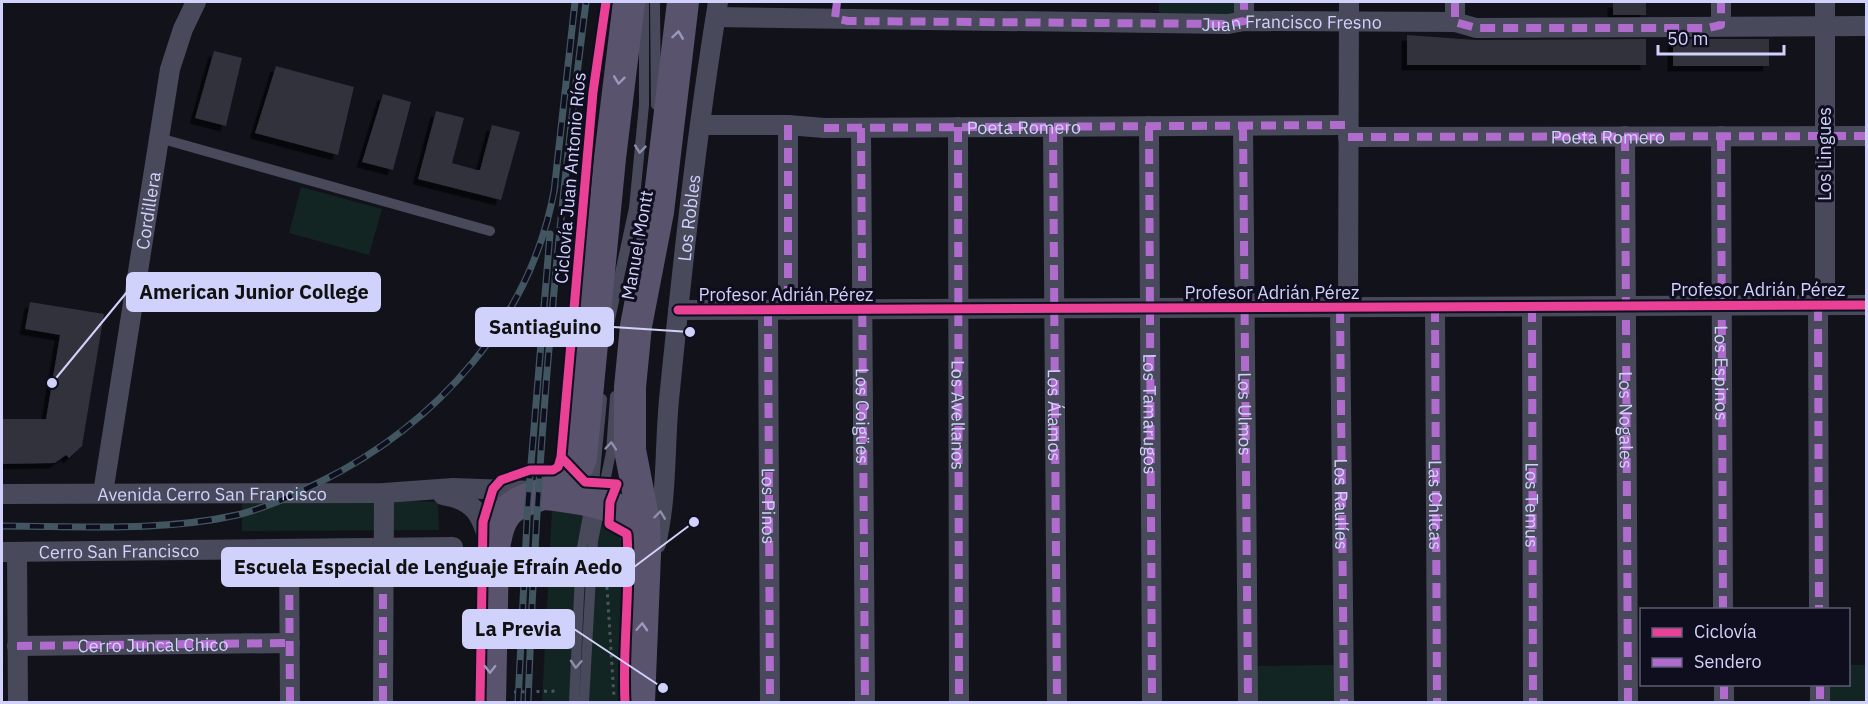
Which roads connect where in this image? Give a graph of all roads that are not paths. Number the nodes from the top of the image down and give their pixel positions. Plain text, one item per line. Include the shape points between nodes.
1 (196, 2) edge
2 (629, 2) edge
3 (644, 2) edge
4 (656, 2) edge
5 (683, 2) edge
6 (1244, 2) edge
7 (1349, 2) edge
8 (1455, 2) edge
9 (1721, 2) edge
10 (1825, 2) edge
11 (717, 9) edge
12 (836, 10) edge
13 (1244, 21) junction
14 (1348, 22) junction
15 (1455, 22) junction
16 (1721, 26) junction
17 (1825, 26) junction
18 (1866, 26) edge
19 (700, 125) junction
20 (788, 125) junction
21 (1149, 126) junction
22 (1243, 126) junction
23 (958, 127) junction
24 (1053, 127) junction
25 (861, 128) junction
26 (1348, 131) junction
27 (1625, 136) junction
28 (1721, 136) junction
29 (1824, 136) junction
30 (1866, 136) edge
31 (159, 138) junction
32 (642, 230) dead end
33 (490, 231) dead end
34 (1866, 305) edge
35 (1626, 306) junction
36 (1722, 306) junction
37 (1821, 306) junction
38 (1532, 307) junction
39 (1244, 308) junction
40 (1344, 308) junction
41 (1435, 308) junction
42 (1054, 309) junction
43 (1150, 309) junction
44 (678, 310) junction
45 (788, 310) junction
46 (862, 310) junction
47 (959, 310) junction
48 (768, 311) junction
49 (607, 340) dead end
50 (603, 382) dead end
51 (616, 383) dead end
52 (665, 433) junction
53 (638, 490) junction
54 (422, 492) junction
55 (103, 493) junction
56 (384, 493) junction
57 (2, 494) edge
58 (537, 497) junction
59 (596, 502) junction
60 (453, 547) dead end
61 (383, 548) junction
62 (289, 549) junction
63 (9, 552) edge
64 (493, 553) junction
65 (643, 593) junction
66 (1724, 608) edge
67 (1819, 608) edge
68 (290, 644) junction
69 (17, 646) junction
70 (1724, 686) edge
71 (1820, 686) edge
72 (18, 702) edge
73 (290, 702) edge
74 (383, 702) edge
75 (490, 702) edge
76 (574, 702) edge
77 (585, 702) edge
78 (639, 702) edge
79 (770, 702) edge
80 (865, 702) edge
81 (959, 702) edge
82 (1057, 702) edge
83 (1152, 702) edge
84 (1248, 702) edge
85 (1344, 702) edge
86 (1437, 702) edge
87 (1533, 702) edge
88 (1628, 702) edge
89 (1724, 702) edge
90 (1820, 702) edge

1 - 31 street, Cordillera via 170,69
2 -> 58 main road, Manuel Montt via 581,458 568,479
3 -> 49 lane, Manuel Montt via 644,105 634,208
4 - 32 lane, Manuel Montt via 655,119
53 -> 5 main road, Manuel Montt via 629,431 632,356 658,212
6 - 13 street
7 - 14 street, Los Raulíes
8 - 15 street
9 - 16 street
10 - 17 street, Los Lingues
11 - 12 street, Juan Francisco Fresno
11 - 19 street, Los Robles
12 - 13 street, Juan Francisco Fresno via 859,21
13 - 14 street, Juan Francisco Fresno
14 - 15 street, Juan Francisco Fresno
14 - 26 street, Los Raulíes
15 - 16 street, Juan Francisco Fresno via 1476,28
16 - 17 street, Juan Francisco Fresno
17 - 18 street, Juan Francisco Fresno
17 - 29 street, Los Lingues
19 - 20 street, Poeta Romero
19 - 44 street, Los Robles
20 - 25 street, Poeta Romero
20 - 45 street
21 - 22 street, Poeta Romero
21 - 24 street, Poeta Romero
21 - 43 street, Los Tamarugos
22 - 26 street, Poeta Romero
22 - 39 street, Los Ulmos
23 - 24 street, Poeta Romero
23 - 25 street, Poeta Romero
23 - 47 street, Los Avellanos
24 - 42 street, Los Álamos
25 - 46 street, Los Coigües
26 - 27 street, Poeta Romero
26 - 40 street, Los Raulíes
27 - 28 street, Poeta Romero
27 - 35 street, Los Nogales
28 - 29 street, Poeta Romero
28 - 36 street, Los Espinos
29 - 30 street, Poeta Romero
29 - 37 street, Los Lingues
31 - 33 lane
31 - 55 street, Cordillera
34 - 37 street, Profesor Adrián Pérez
35 - 36 street, Profesor Adrián Pérez
35 - 38 street, Profesor Adrián Pérez
35 - 88 street, Los Nogales
36 - 37 street, Profesor Adrián Pérez
36 - 66 street, Los Espinos
37 - 67 street, Los Lingues
38 - 41 street, Profesor Adrián Pérez
38 - 87 street, Los Temus
39 - 40 street, Profesor Adrián Pérez
39 - 43 street, Profesor Adrián Pérez
39 - 84 street, Los Ulmos
40 - 41 street, Profesor Adrián Pérez
40 - 85 street, Los Raulíes
41 - 86 street, Las Chilcas
42 - 43 street, Profesor Adrián Pérez
42 - 47 street, Profesor Adrián Pérez
42 - 82 street, Los Álamos
43 - 83 street, Los Tamarugos
44 - 48 street, Profesor Adrián Pérez
44 - 52 street, Los Robles
45 - 46 street, Profesor Adrián Pérez
45 - 48 street, Profesor Adrián Pérez
46 - 47 street, Profesor Adrián Pérez
46 - 80 street, Los Coigües
47 - 81 street, Los Avellanos
48 - 79 street, Los Pinos
50 - 59 lane
59 -> 51 lane via 611,452
52 - 53 street, Los Robles
65 -> 52 street, Los Robles via 658,529
53 - 59 main road via 621,500
53 - 65 main road, Manuel Montt via 644,522
54 - 56 street, Avenida Cerro San Francisco
54 - 58 street via 529,490
54 - 64 street via 462,499 472,506 483,522
55 - 56 street, Avenida Cerro San Francisco
55 - 57 street, Avenida Cerro San Francisco
56 - 61 street
58 - 59 main road
58 - 64 main road, Manuel Montt via 512,507 503,518
59 - 65 main road via 622,513 633,524
59 -> 76 lane via 581,553
59 - 77 lane
60 - 61 street, Cerro San Francisco
61 - 62 street, Cerro San Francisco
61 - 74 street
62 - 63 street, Cerro San Francisco
62 - 68 street
63 - 69 street
64 -> 75 main road, Manuel Montt
78 -> 65 main road, Los Robles
68 - 69 street, Cerro Juncal Chico
68 - 73 street
69 - 72 street
70 - 89 street
71 - 90 street

